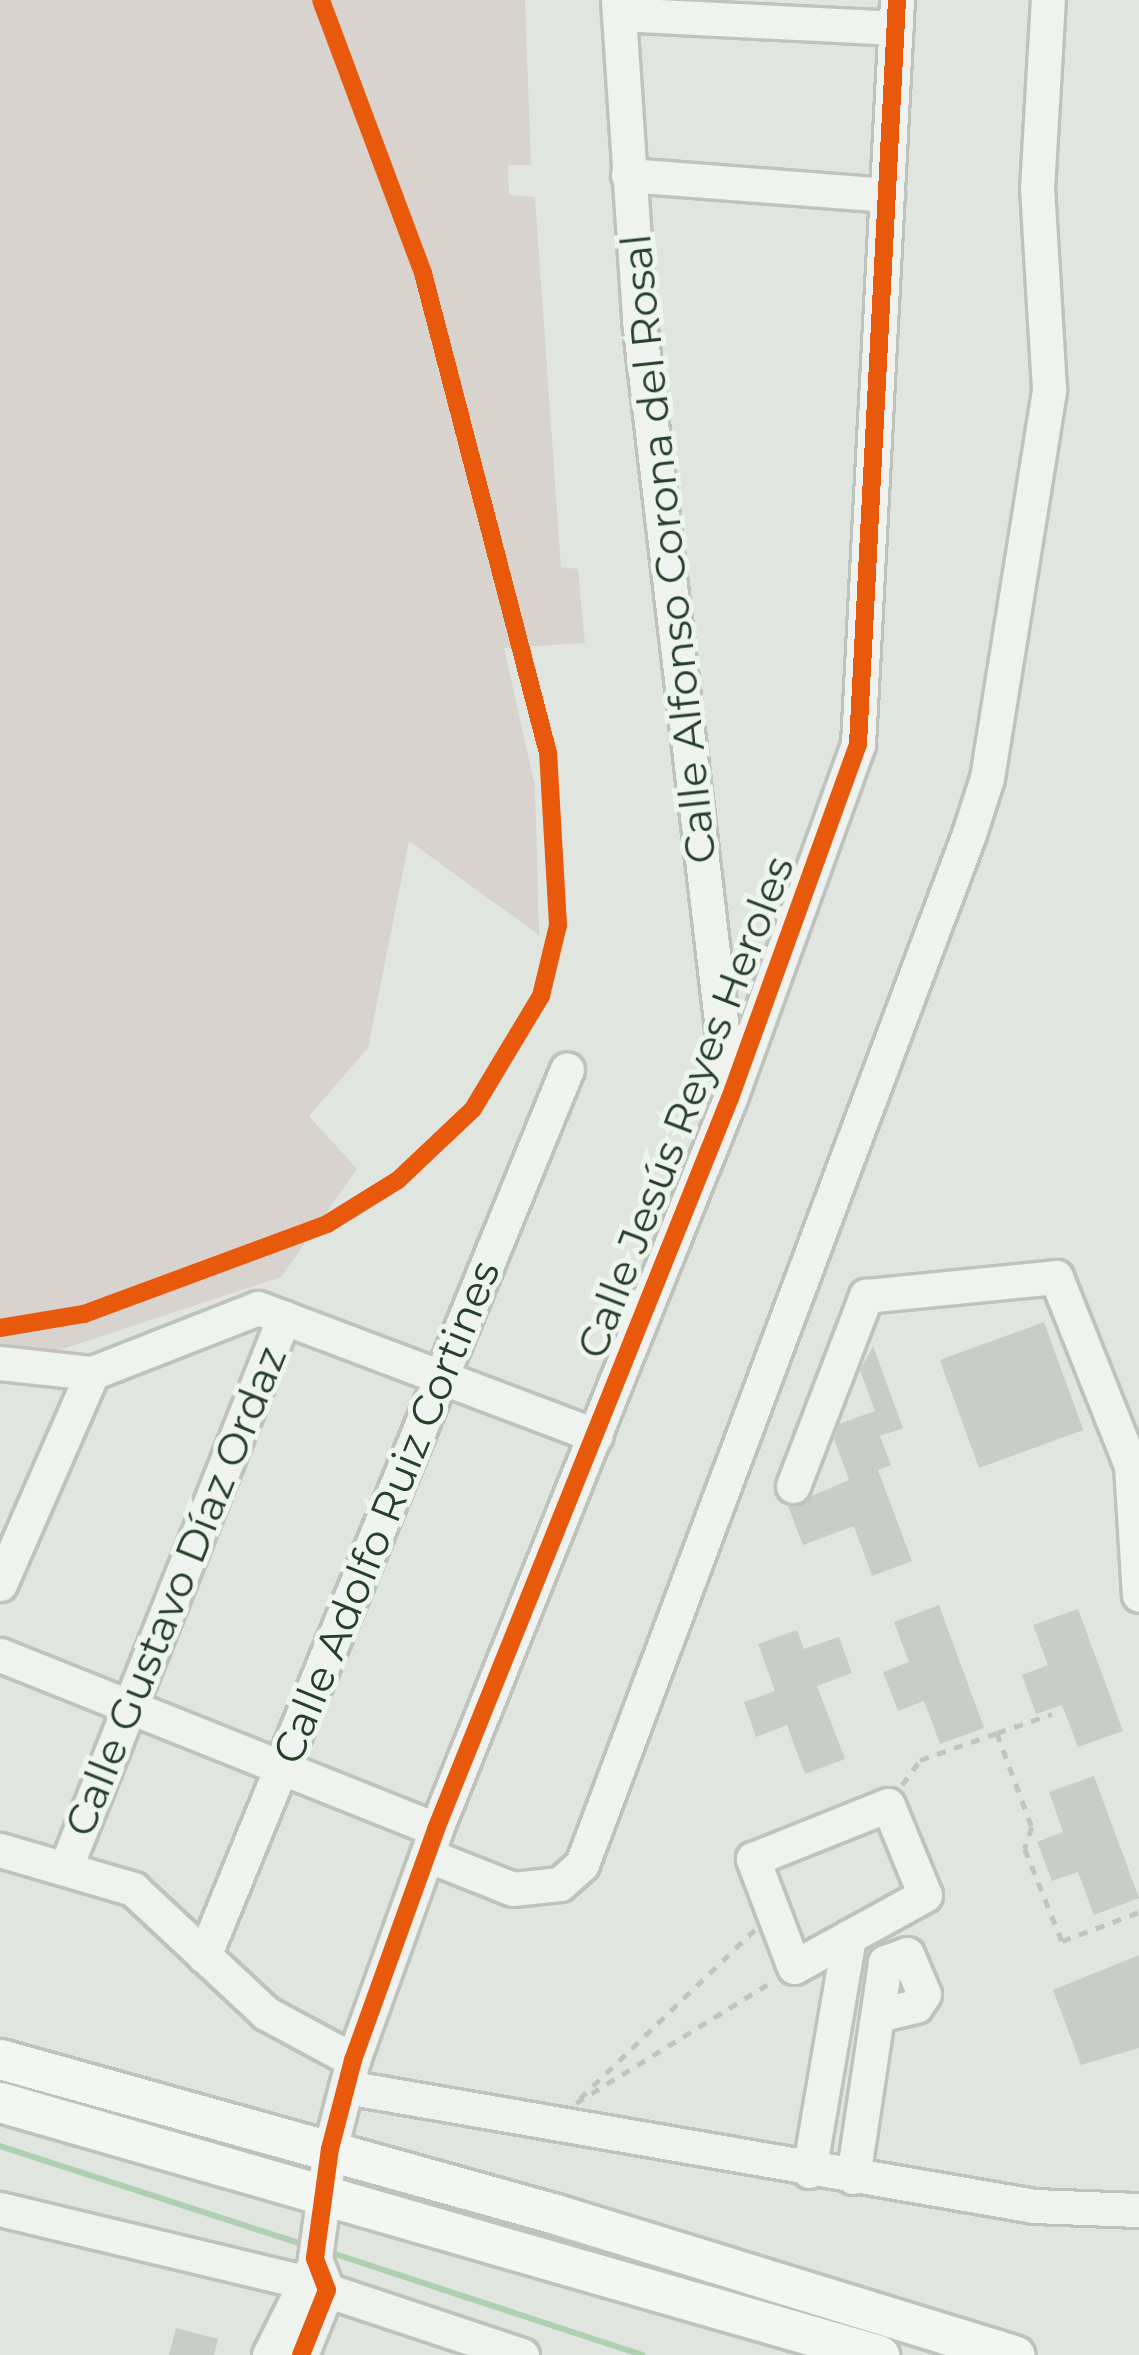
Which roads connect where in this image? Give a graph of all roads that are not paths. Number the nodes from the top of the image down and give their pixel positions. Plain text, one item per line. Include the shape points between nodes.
1 (1048, 0) edge
2 (619, 7) edge
3 (896, 14) edge
4 (628, 175) junction
5 (887, 195) junction
6 (567, 1069) dead end
7 (730, 1097) junction
8 (284, 1317) junction
9 (0, 1363) edge
10 (92, 1373) junction
11 (436, 1377) junction
12 (596, 1436) junction
13 (794, 1486) dead end
14 (0, 1584) edge
15 (1139, 1595) edge
16 (0, 1655) edge
17 (130, 1706) junction
18 (284, 1769) junction
19 (432, 1842) junction
20 (0, 1850) edge
21 (67, 1864) junction
22 (849, 1936) junction
23 (204, 1956) junction
24 (880, 2014) dead end
25 (0, 2059) edge
26 (350, 2073) junction
27 (0, 2102) edge
28 (330, 2149) junction
29 (809, 2171) junction
30 (853, 2177) junction
31 (322, 2207) junction
32 (0, 2209) edge
33 (1139, 2210) edge
34 (314, 2274) junction
35 (269, 2355) edge
36 (301, 2355) edge
37 (522, 2355) edge
38 (879, 2355) edge
39 (1016, 2355) edge

1 - 19 street via 1036,189 1049,389 987,778 582,1864 560,1884 512,1889
2 - 3 street
2 - 4 street, Calle Alfonso Corona del Rosal
3 - 5 street, Calle Jesús Reyes Heroles
4 - 5 street
4 - 7 street, Calle Alfonso Corona del Rosal
5 - 7 street, Calle Jesús Reyes Heroles via 858,744
6 - 11 street, Calle Adolfo Ruiz Cortines
7 - 12 street, Calle Jesús Reyes Heroles
8 - 10 street via 252,1309
8 - 11 street
8 - 17 street, Calle Gustavo Díaz Ordaz
9 - 10 street
10 - 14 street
11 - 12 street
11 - 18 street, Calle Adolfo Ruiz Cortines
12 - 19 street, Calle Jesús Reyes Heroles
13 - 15 street via 866,1296 1056,1277 1131,1465
16 - 17 street
17 - 18 street
17 - 21 street, Calle Gustavo Díaz Ordaz
18 - 19 street
18 - 23 street, Calle Adolfo Ruiz Cortines
19 - 26 street, Calle Jesús Reyes Heroles
20 - 21 street
21 - 23 street via 145,1897
22 - 22 street via 925,1895 888,1804 758,1854 756,1875 794,1967
22 - 29 street
23 - 26 street
24 - 30 street
25 - 28 main road
26 - 28 street, Calle Jesús Reyes Heroles
26 - 29 street
27 - 31 main road
28 - 31 street, Calle Jesús Reyes Heroles
28 - 39 main road
29 - 30 street
30 - 33 street via 1034,2206
31 - 34 street, Calle Jesús Reyes Heroles
31 - 38 main road
32 - 34 street
34 - 35 street, Calle Jesús Reyes Heroles
34 - 36 street
34 - 37 street

